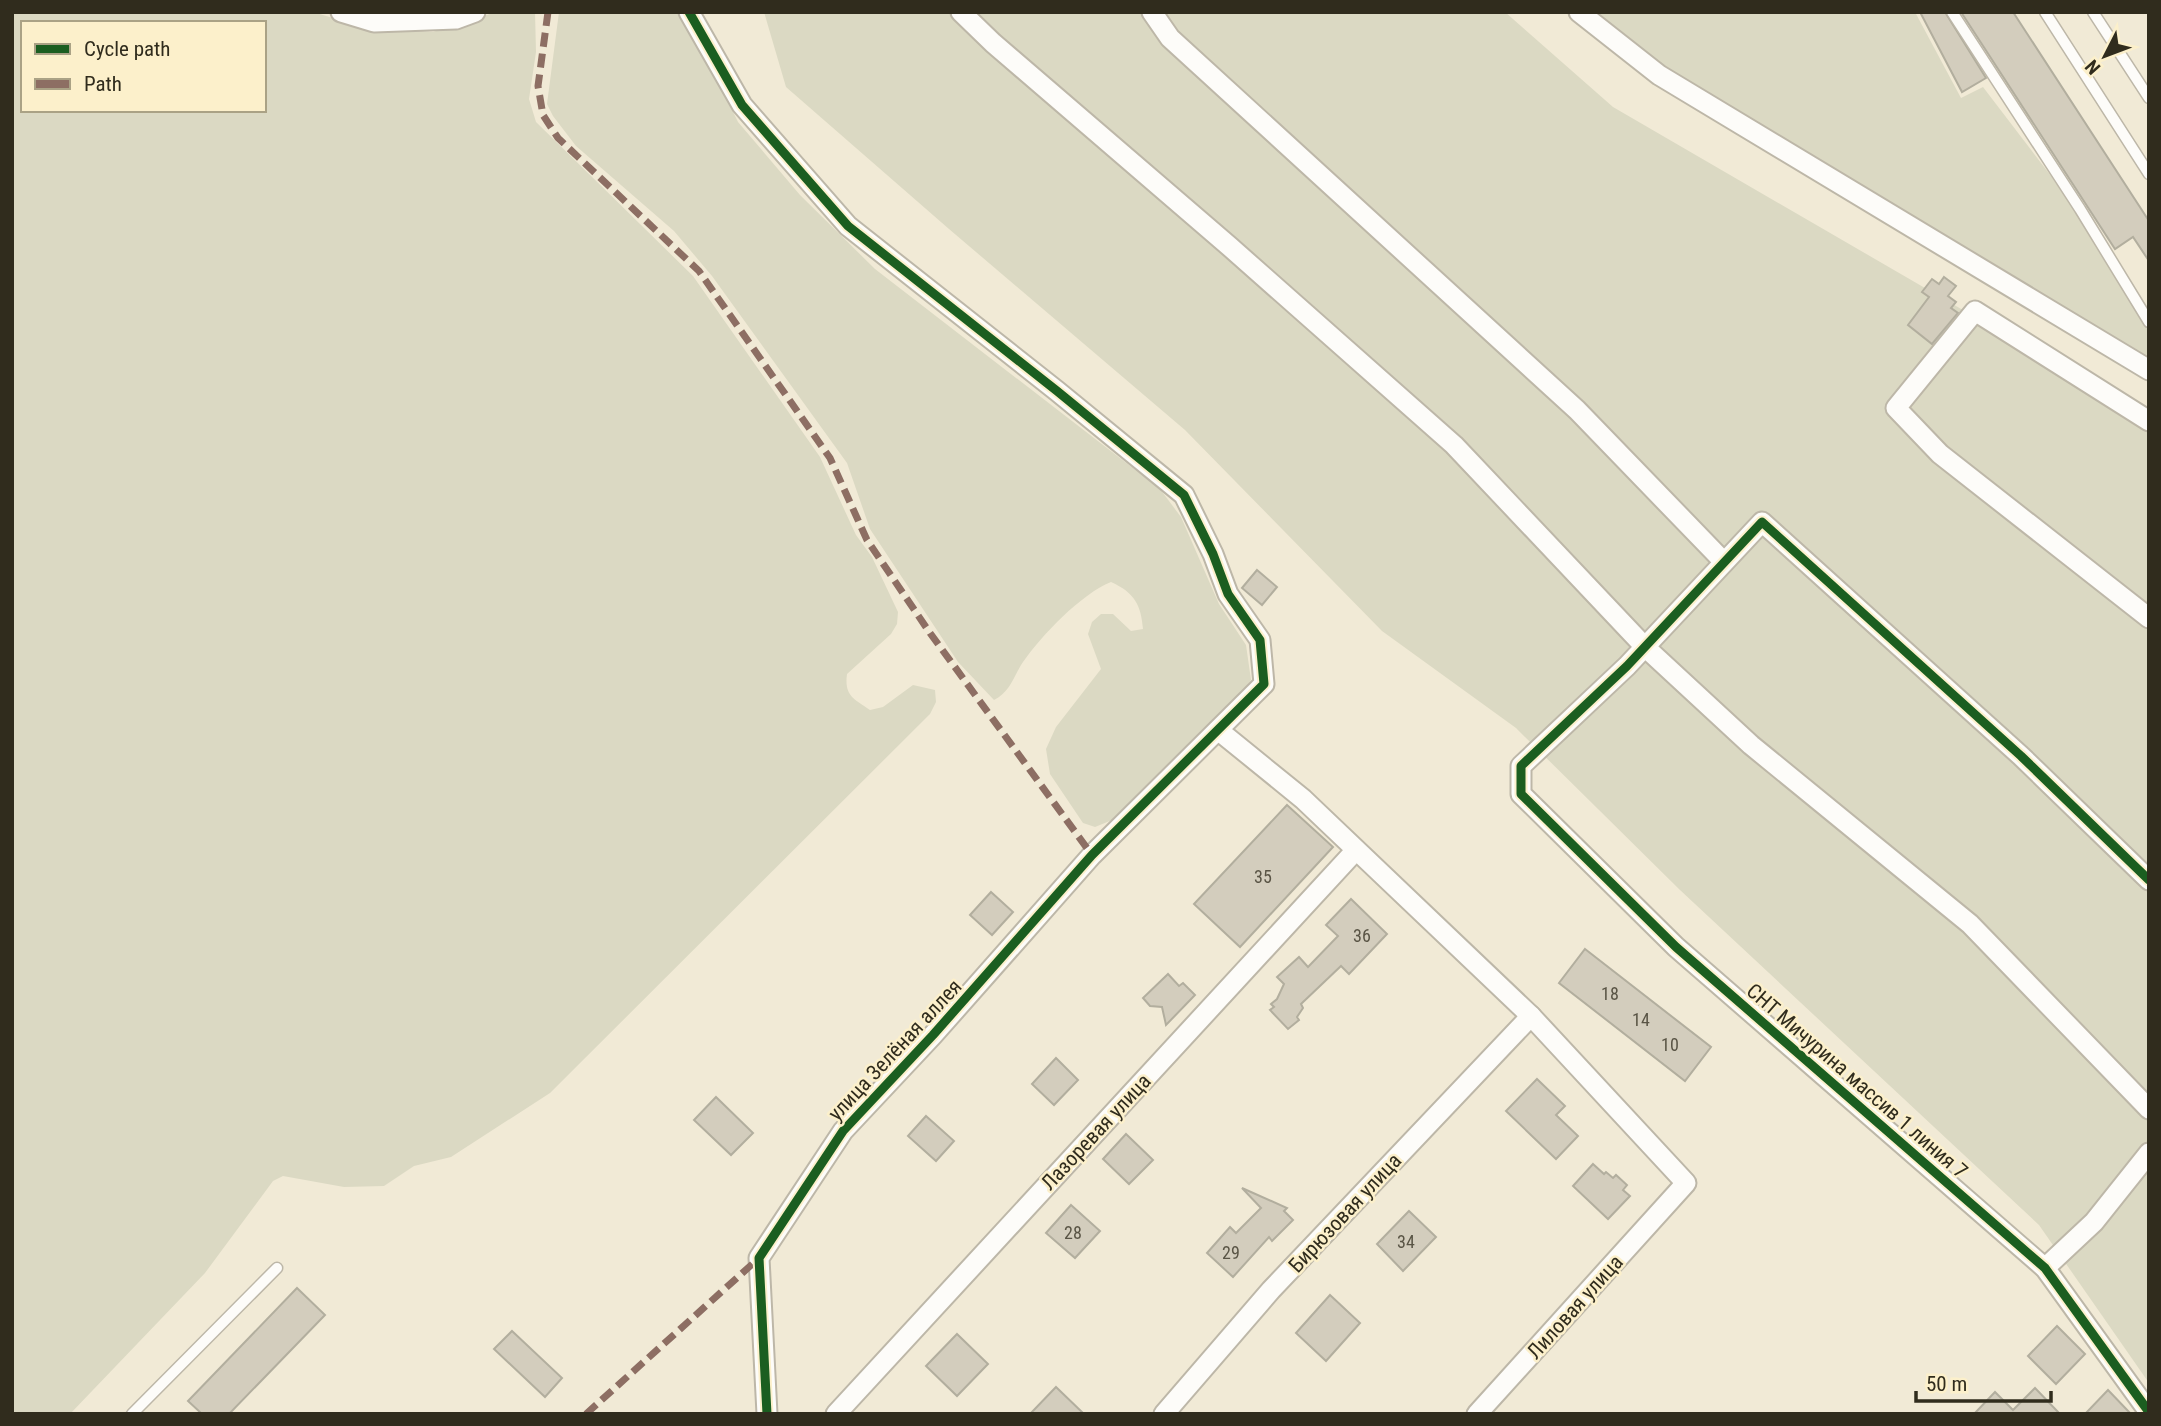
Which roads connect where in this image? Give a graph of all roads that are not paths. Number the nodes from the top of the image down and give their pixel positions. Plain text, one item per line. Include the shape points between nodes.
1 (341, 12) edge
2 (475, 12) edge
3 (690, 12) edge
4 (961, 12) edge
5 (1152, 12) edge
6 (1579, 12) edge
7 (1952, 12) edge
8 (2045, 12) edge
9 (2093, 12) edge
10 (2149, 98) edge
11 (2149, 174) edge
12 (2149, 322) edge
13 (2149, 370) edge
14 (2149, 421) edge
15 (1724, 562) junction
16 (2149, 618) edge
17 (1645, 647) junction
18 (1218, 730) junction
19 (1356, 850) junction
20 (2149, 880) edge
21 (1531, 1016) junction
22 (2149, 1109) edge
23 (2149, 1153) edge
24 (2143, 1177) edge
25 (2045, 1268) junction
26 (278, 1269) dead end
27 (2149, 1412) edge
28 (132, 1414) edge
29 (767, 1414) edge
30 (836, 1414) edge
31 (1164, 1414) edge
32 (1477, 1414) edge

1 - 2 street via 374,22 395,22 456,19
3 - 18 street, улица Зелёная аллея via 742,105 848,226 1184,495 1228,594 1261,640 1264,684
4 - 17 street via 1454,445
5 - 15 street via 1170,38 1577,410
6 - 13 street via 1659,75
7 - 12 lane
8 - 11 lane
9 - 10 lane
14 - 16 street via 1975,311 1896,408 1940,454
15 - 17 street
15 - 20 street via 1762,522 2021,755
17 - 22 street via 1751,745 1970,923
17 - 25 street, СНТ Мичурина массив 1 линия 7 via 1521,766 1521,794 1676,947
18 - 19 street via 1303,799
18 - 29 street, улица Зелёная аллея via 1092,855 842,1130 759,1258
19 - 21 street
19 - 30 street, Лазоревая улица
21 - 31 street, Бирюзовая улица via 1271,1290
21 - 32 street, Лиловая улица via 1686,1183
23 - 24 street
24 - 25 street
25 - 27 street, СНТ Мичурина массив 1 линия 7
26 - 28 lane

